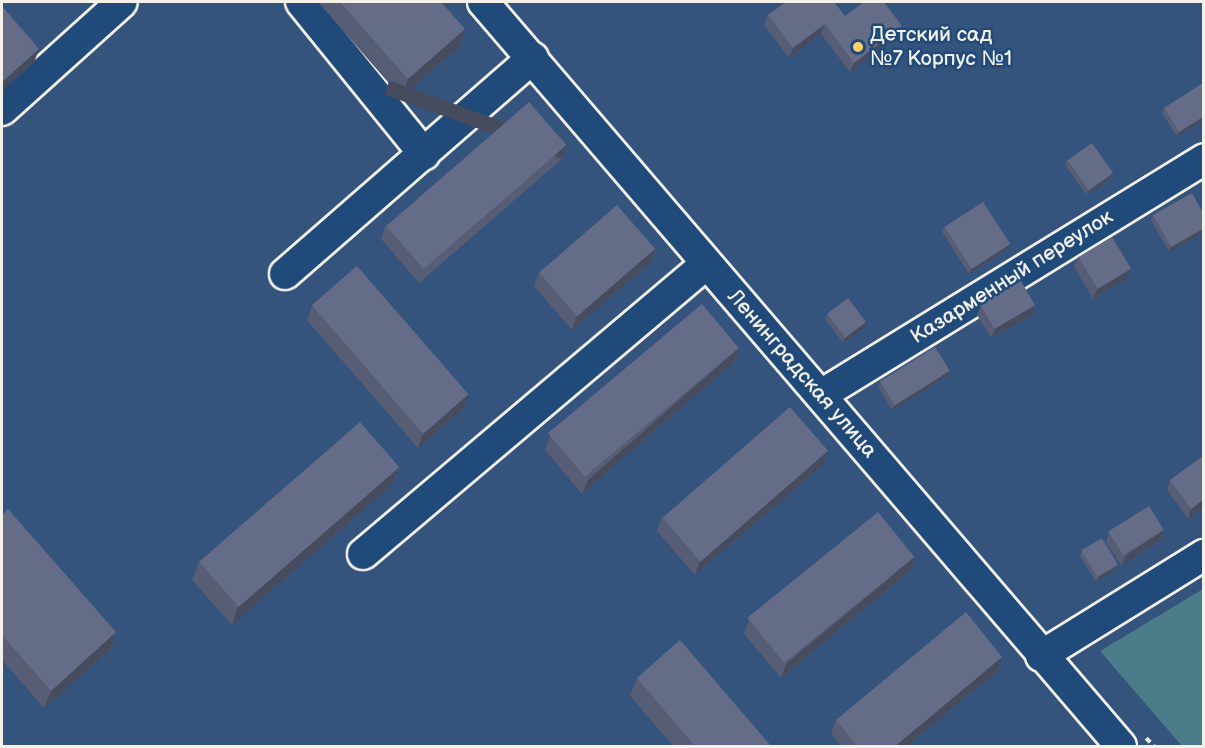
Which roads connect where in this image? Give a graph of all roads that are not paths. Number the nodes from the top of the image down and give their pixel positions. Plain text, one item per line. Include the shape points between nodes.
1 (122, 2) edge
2 (301, 2) edge
3 (483, 2) edge
4 (533, 58) junction
5 (2, 110) edge
6 (424, 154) junction
7 (1203, 159) edge
8 (706, 264) junction
9 (285, 274) dead end
10 (821, 395) junction
11 (363, 554) dead end
12 (1203, 555) edge
13 (1041, 656) junction
14 (1121, 747) edge

1 - 5 street
2 - 6 street
3 - 4 street, Ленинградская улица
4 - 6 street
4 - 8 street, Ленинградская улица
6 - 9 street
7 - 10 street, Казарменный переулок
8 - 10 street, Ленинградская улица
8 - 11 street
10 - 13 street, Ленинградская улица
12 - 13 street
13 - 14 street, Ленинградская улица

